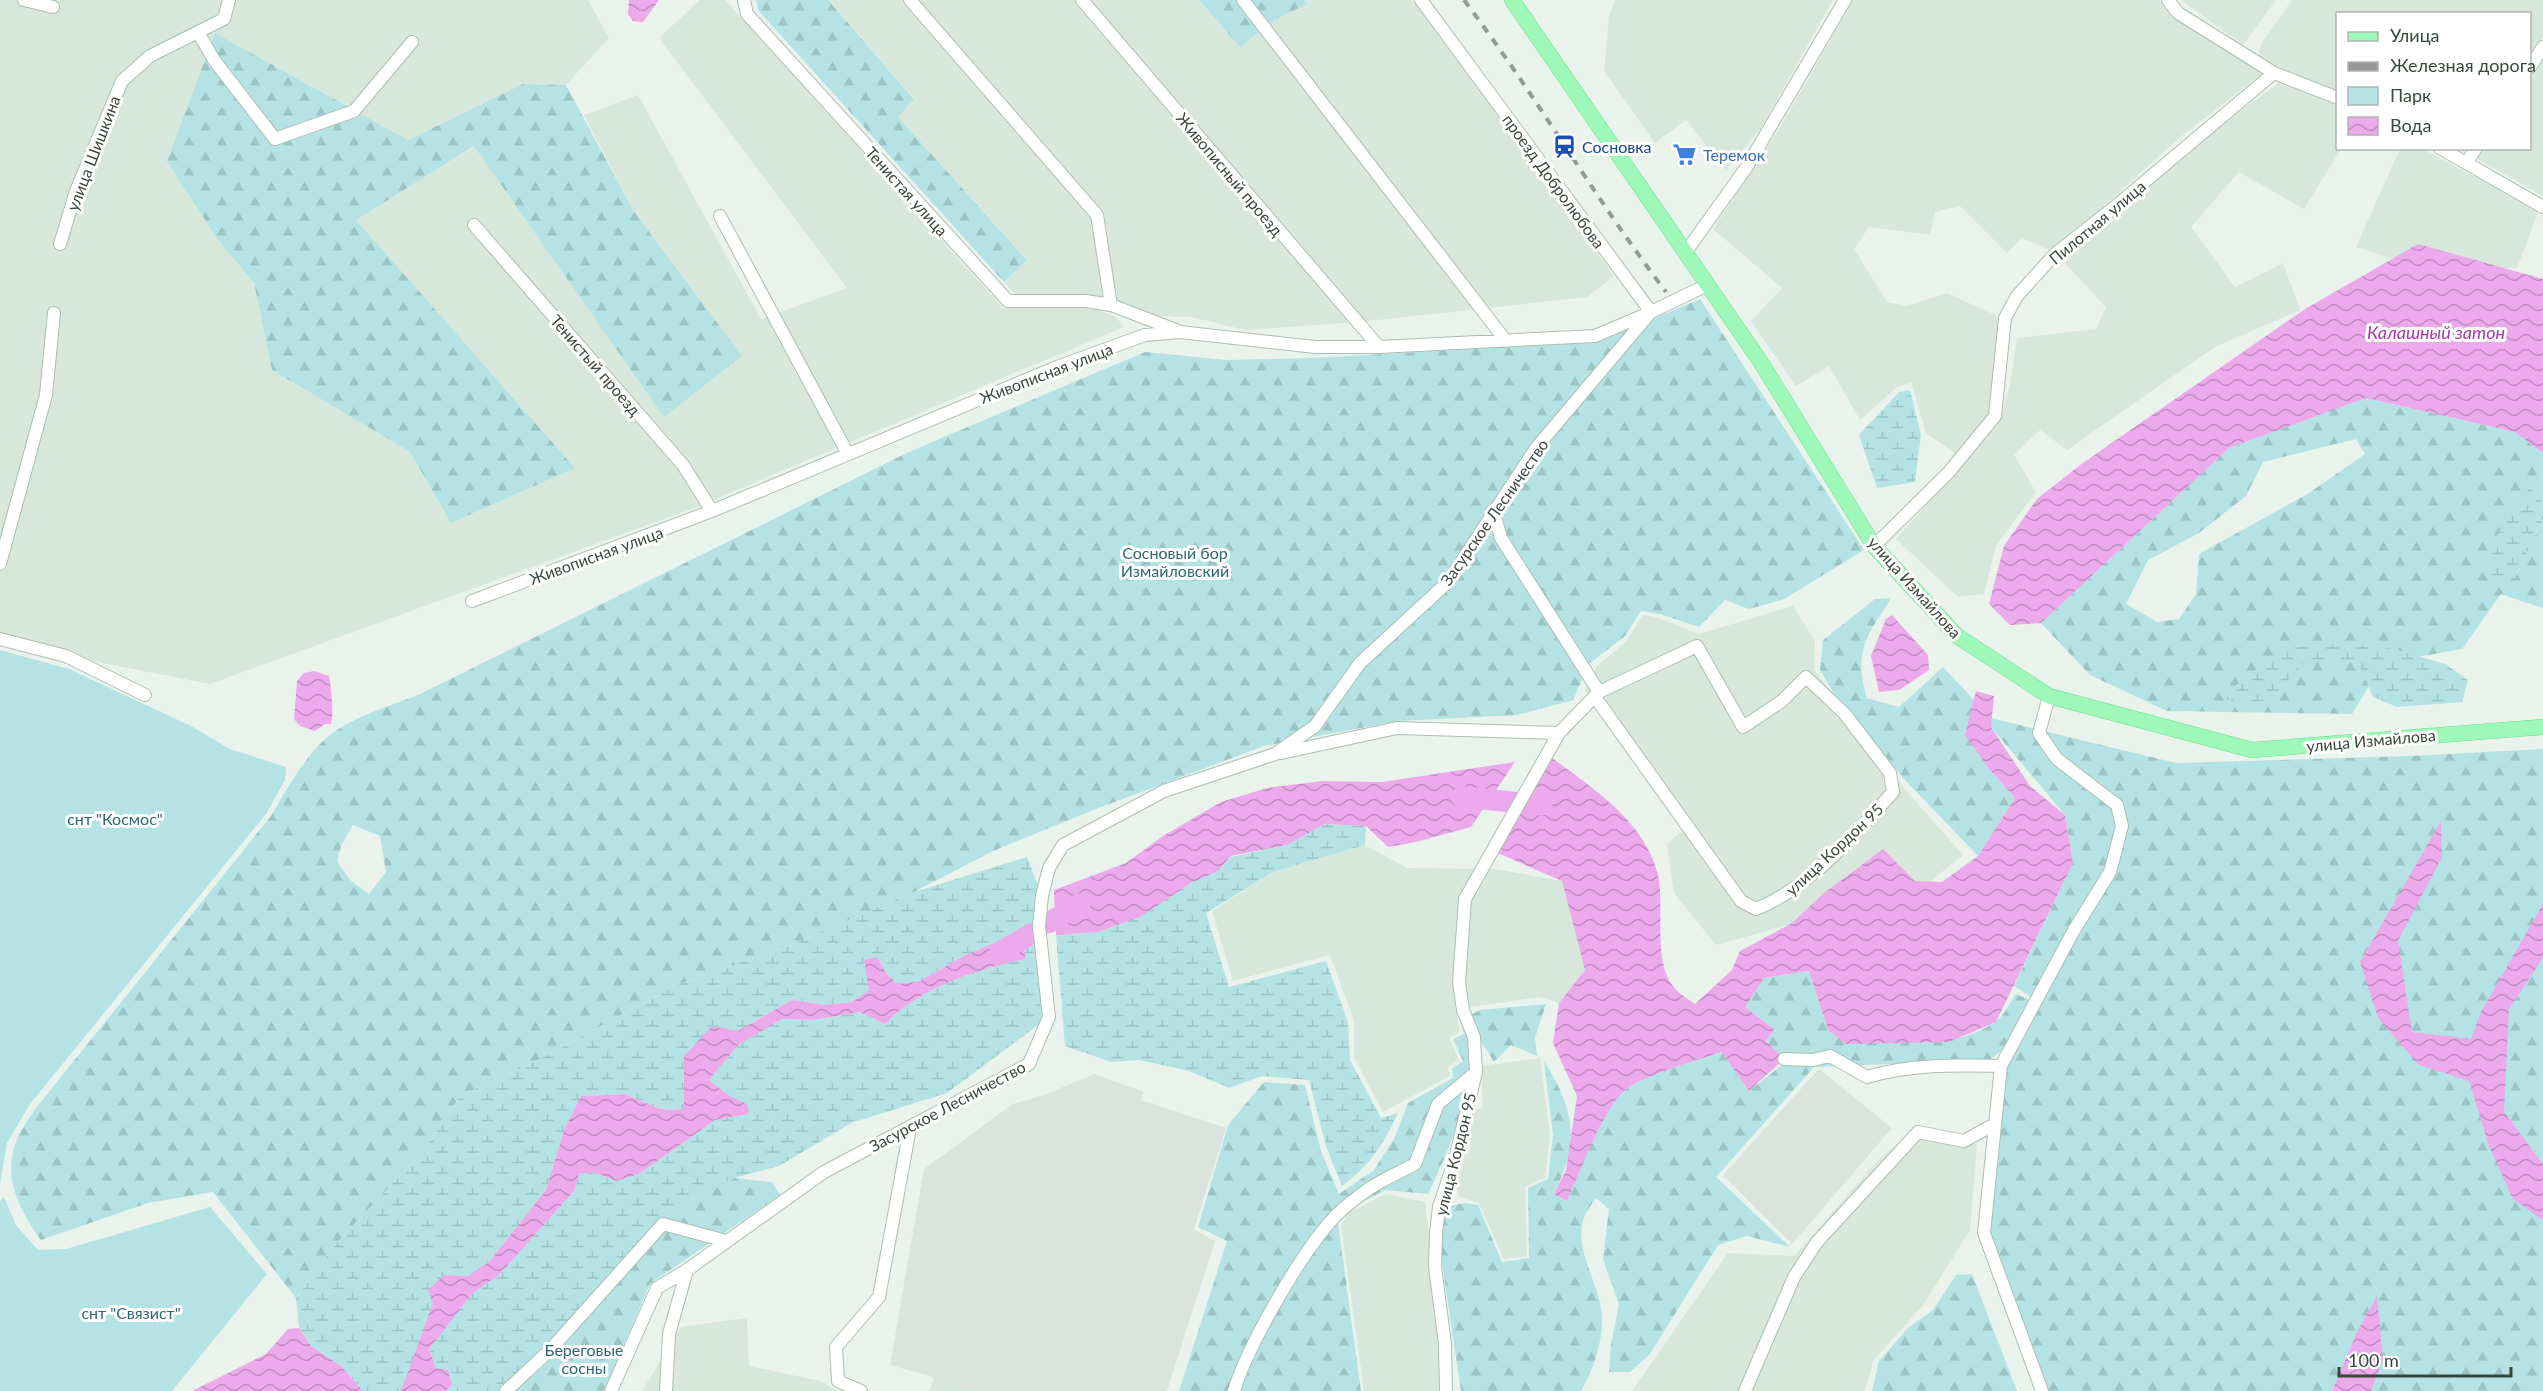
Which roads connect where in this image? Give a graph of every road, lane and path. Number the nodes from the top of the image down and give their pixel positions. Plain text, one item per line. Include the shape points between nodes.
1 (24, 0) edge
2 (229, 0) edge
3 (744, 0) edge
4 (910, 0) edge
5 (1082, 0) edge
6 (1243, 0) edge
7 (1421, 0) edge
8 (1512, 0) edge
9 (1845, 0) edge
10 (2168, 0) edge
11 (53, 7) dead end
12 (199, 34) junction
13 (412, 42) dead end
14 (2543, 47) edge
15 (2531, 64) edge
16 (2274, 73) junction
17 (2336, 98) edge
18 (2444, 150) edge
19 (2475, 150) edge
20 (2467, 162) junction
21 (2543, 207) edge
22 (720, 216) dead end
23 (474, 225) dead end
24 (60, 244) dead end
25 (1685, 253) junction
26 (1707, 285) junction
27 (1111, 305) junction
28 (1651, 312) junction
29 (54, 313) dead end
30 (1180, 332) junction
31 (1506, 341) junction
32 (1378, 347) junction
33 (848, 454) junction
34 (1493, 510) junction
35 (712, 511) junction
36 (1874, 546) junction
37 (0, 564) edge
38 (472, 601) dead end
39 (0, 639) edge
40 (145, 695) dead end
41 (1597, 695) junction
42 (2049, 696) junction
43 (2543, 727) edge
44 (1559, 734) junction
45 (1275, 754) junction
46 (1784, 1059) dead end
47 (2001, 1066) junction
48 (1476, 1072) junction
49 (1995, 1124) junction
50 (910, 1128) junction
51 (726, 1241) junction
52 (687, 1270) junction
53 (506, 1391) edge
54 (611, 1391) edge
55 (666, 1391) edge
56 (861, 1391) edge
57 (1234, 1391) edge
58 (1446, 1391) edge
59 (1745, 1391) edge
60 (2042, 1391) edge

1 - 11 street
2 - 12 street, улица Шишкина via 224,20
3 - 27 street, Тенистая улица via 747,15 1008,301 1086,301
4 - 27 street via 1097,215
5 - 32 street, Живописный проезд
6 - 31 street
7 - 28 street, проезд Добролюбова
8 - 25 main road, улица Измайлова
9 - 25 street via 1746,168
10 - 16 street via 2178,13
12 - 13 street via 214,60 275,139 354,111
12 - 24 street, улица Шишкина via 150,56 122,81 76,191
14 - 15 street
16 - 17 street
16 - 36 street, Пилотная улица via 2055,254 2017,296 2005,318 1995,416 1949,472
18 - 20 street
19 - 20 street
20 - 21 street
22 - 33 street
23 - 35 street, Тенистый проезд via 683,465
25 - 26 main road, улица Измайлова
26 - 28 street
26 - 36 main road, улица Измайлова via 1762,364
27 - 30 street, Тенистая улица
28 - 31 street, Живописная улица via 1596,336
28 - 34 street, Засурское Лесничество via 1536,448
29 - 37 street via 46,395
30 - 32 street, Живописная улица via 1315,347
30 - 33 street, Живописная улица via 1145,335 1057,367
31 - 32 street, Живописная улица
33 - 35 street, Живописная улица
34 - 41 street, улица Кордон 95 via 1501,538
34 - 45 street, Засурское Лесничество via 1448,582 1360,663 1315,726
35 - 38 street, Живописная улица
36 - 42 main road, улица Измайлова via 1958,636
39 - 40 street via 66,656
41 - 41 street, улица Кордон 95 via 1741,901 1756,909 1781,899 1815,870 1893,792 1890,773 1845,714 1806,677 1782,701 1743,727 1697,646
41 - 44 street, улица Кордон 95
42 - 43 main road, улица Измайлова via 2252,750
42 - 47 street via 2039,733 2057,759 2116,805 2122,826 2109,872
44 - 45 street via 1397,728
44 - 48 street, улица Кордон 95 via 1465,899 1459,982 1463,1010 1474,1037
45 - 50 street, Засурское Лесничество via 1164,791 1063,845 1049,868 1042,896 1039,926 1049,1017 1029,1064
46 - 47 street via 1830,1056 1867,1077 1891,1070 1946,1065
47 - 49 street
48 - 57 street via 1438,1104 1416,1164 1364,1191 1329,1223 1268,1319 1239,1372
48 - 58 street, улица Кордон 95 via 1439,1207 1436,1233 1435,1267 1445,1344
49 - 59 street via 1964,1141 1918,1132 1817,1242 1794,1277
49 - 60 street via 1984,1233
50 - 51 street, Засурское Лесничество via 824,1172
50 - 56 street via 879,1297 836,1347 838,1381
51 - 52 street, Засурское Лесничество
51 - 53 street via 663,1224 550,1350
52 - 54 street, Засурское Лесничество via 657,1288
52 - 55 street via 669,1334

